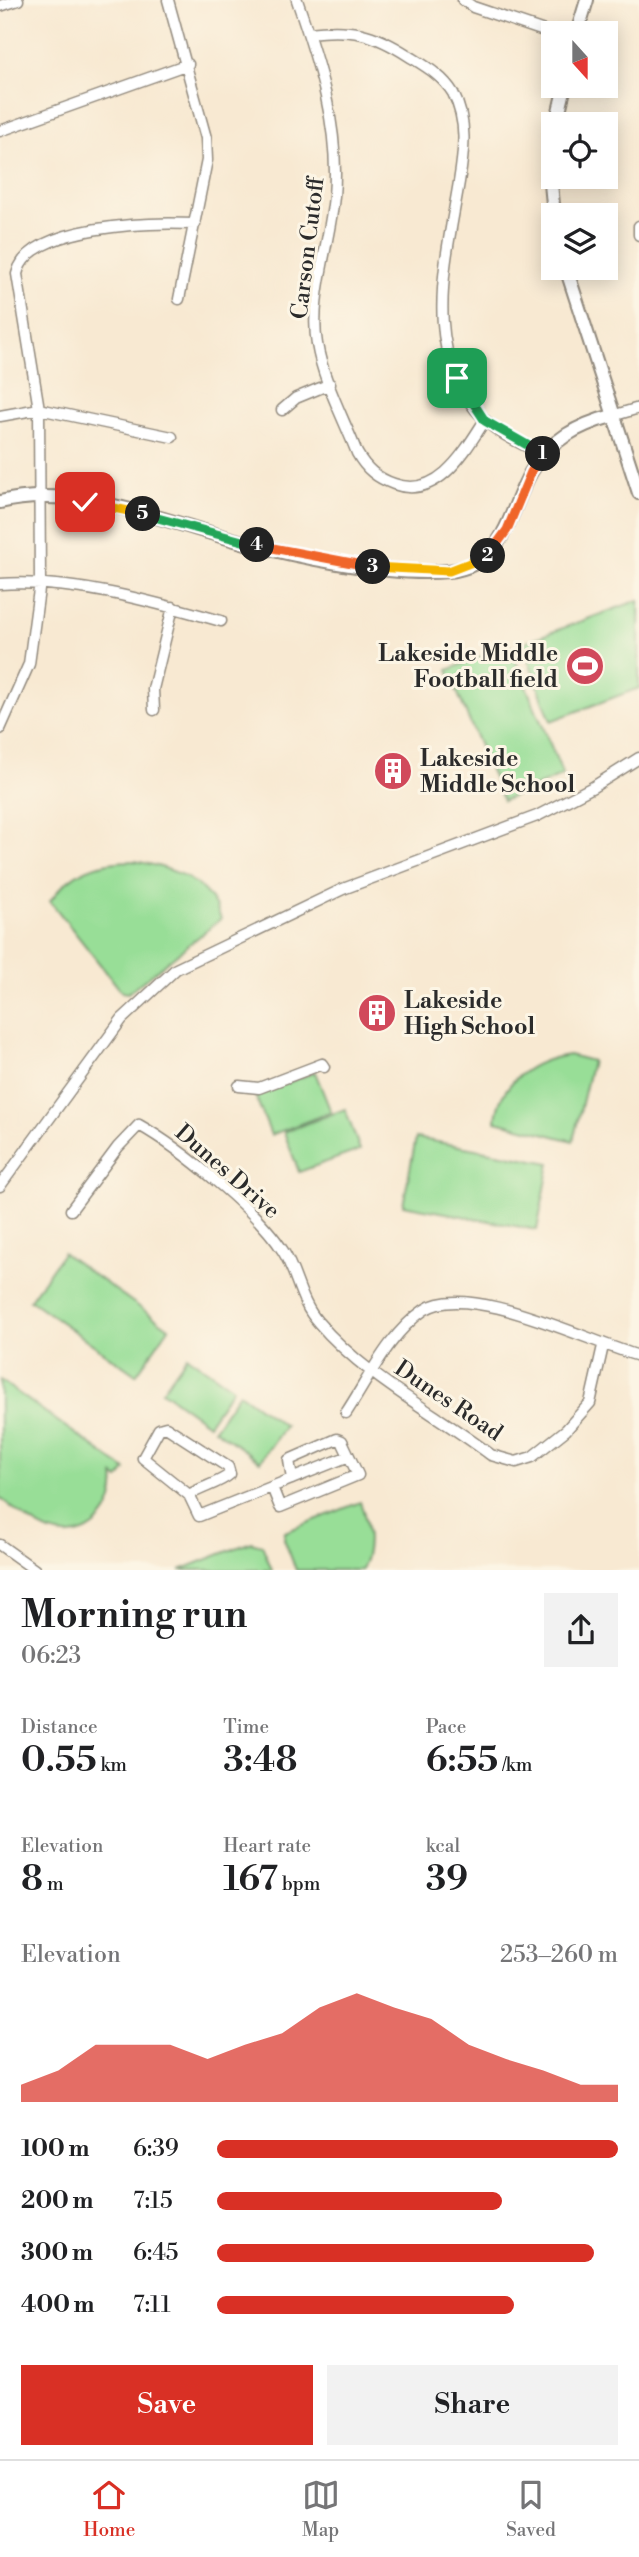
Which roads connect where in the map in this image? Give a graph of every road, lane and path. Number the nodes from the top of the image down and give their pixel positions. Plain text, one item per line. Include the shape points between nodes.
1 (18, 0) edge
2 (168, 0) edge
3 (297, 0) edge
4 (587, 0) edge
5 (465, 1) edge
6 (0, 6) edge
7 (581, 21) edge
8 (541, 30) edge
9 (308, 33) junction
10 (188, 64) junction
11 (0, 131) edge
12 (195, 224) junction
13 (639, 226) edge
14 (639, 235) edge
15 (570, 280) edge
16 (179, 299) dead end
17 (330, 384) junction
18 (639, 408) edge
19 (39, 409) junction
20 (282, 410) dead end
21 (0, 416) edge
22 (612, 416) junction
23 (485, 421) junction
24 (172, 437) dead end
25 (544, 455) junction
26 (639, 493) edge
27 (39, 496) junction
28 (0, 502) edge
29 (40, 582) junction
30 (0, 584) edge
31 (173, 607) junction
32 (221, 621) dead end
33 (154, 710) dead end
34 (0, 729) edge
35 (639, 758) edge
36 (324, 1067) dead end
37 (239, 1086) dead end
38 (0, 1186) edge
39 (71, 1210) dead end
40 (603, 1346) junction
41 (639, 1356) edge
42 (373, 1372) junction
43 (346, 1412) dead end
44 (349, 1456) junction
45 (292, 1479) junction
46 (272, 1487) junction
47 (190, 1495) junction
48 (0, 1545) edge
49 (35, 1570) edge

1 - 6 street
2 - 10 street
3 - 9 street, Carson Cutoff
4 - 7 street
5 - 8 street
9 - 17 street, Carson Cutoff via 337,149 315,320 317,344
9 - 23 street via 343,29 373,35 433,72 452,92 465,142 440,292 440,321 457,378
10 - 11 street
10 - 12 street via 207,160
12 - 16 street
12 - 19 street via 142,222 111,227 28,253 17,274
13 - 14 street
15 - 22 street
17 - 20 street via 296,398
17 - 23 street, Carson Cutoff via 366,469 398,486 415,488 434,482 449,470
18 - 22 street
19 - 21 street
19 - 24 street
19 - 27 street
22 - 25 street via 571,431
22 - 26 street
23 - 25 street
25 - 27 street via 489,556 449,571 354,565 231,539 158,517
27 - 28 street
27 - 29 street
29 - 30 street
29 - 31 street
29 - 34 street via 29,664
31 - 32 street
31 - 33 street via 153,689
35 - 38 street via 537,816 343,889 195,957 153,987 122,1019
36 - 37 street via 259,1088
39 - 42 street, Dunes Drive via 139,1125 164,1139 265,1226 296,1273 316,1320
40 - 41 street
40 - 42 street via 512,1311 463,1300 446,1301 424,1309 410,1322
40 - 42 street, Dunes Road via 590,1403 546,1447 516,1462 491,1455
42 - 43 street
44 - 45 street
44 - 45 street via 337,1439 307,1450 289,1460
44 - 46 street via 358,1475 280,1507
45 - 46 street
46 - 47 street via 198,1516
47 - 47 street via 207,1483 223,1480 230,1474 228,1467 166,1427 159,1429 143,1458
48 - 49 street

